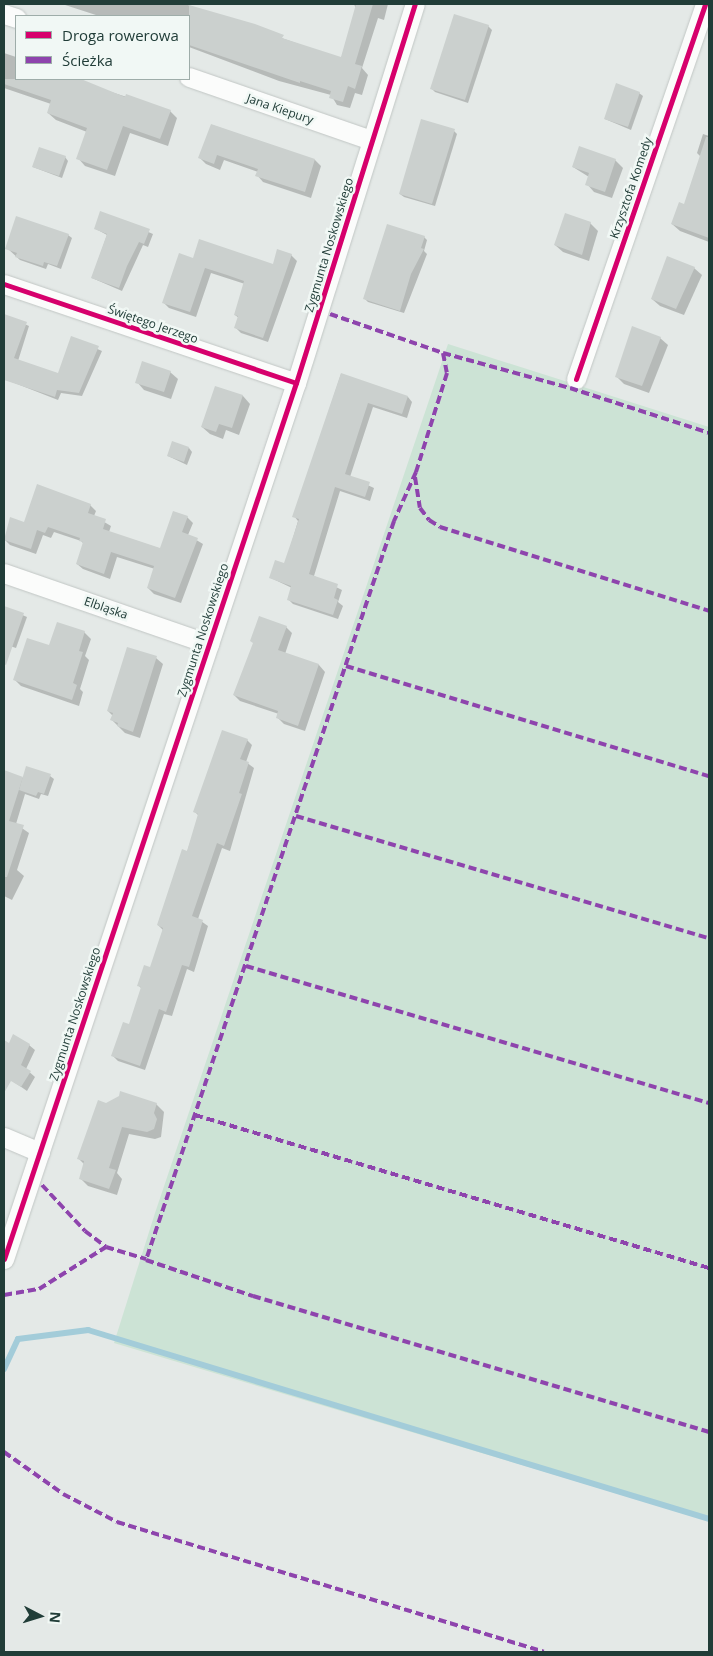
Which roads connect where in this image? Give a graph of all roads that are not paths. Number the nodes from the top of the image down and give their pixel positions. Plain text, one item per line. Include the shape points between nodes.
1 (415, 4) edge
2 (705, 4) edge
3 (190, 77) edge
4 (372, 140) junction
5 (4, 284) edge
6 (576, 379) dead end
7 (296, 383) junction
8 (4, 573) edge
9 (209, 644) junction
10 (4, 1137) edge
11 (40, 1152) junction
12 (4, 1259) edge

1 - 4 street, Zygmunta Noskowskiego
2 - 6 street, Krzysztofa Komedy
3 - 4 street, Jana Kiepury
4 - 7 street, Zygmunta Noskowskiego
5 - 7 street, Świętego Jerzego
7 - 9 street, Zygmunta Noskowskiego
8 - 9 street, Elbląska
9 - 11 street, Zygmunta Noskowskiego
10 - 11 street
11 - 12 street, Zygmunta Noskowskiego

